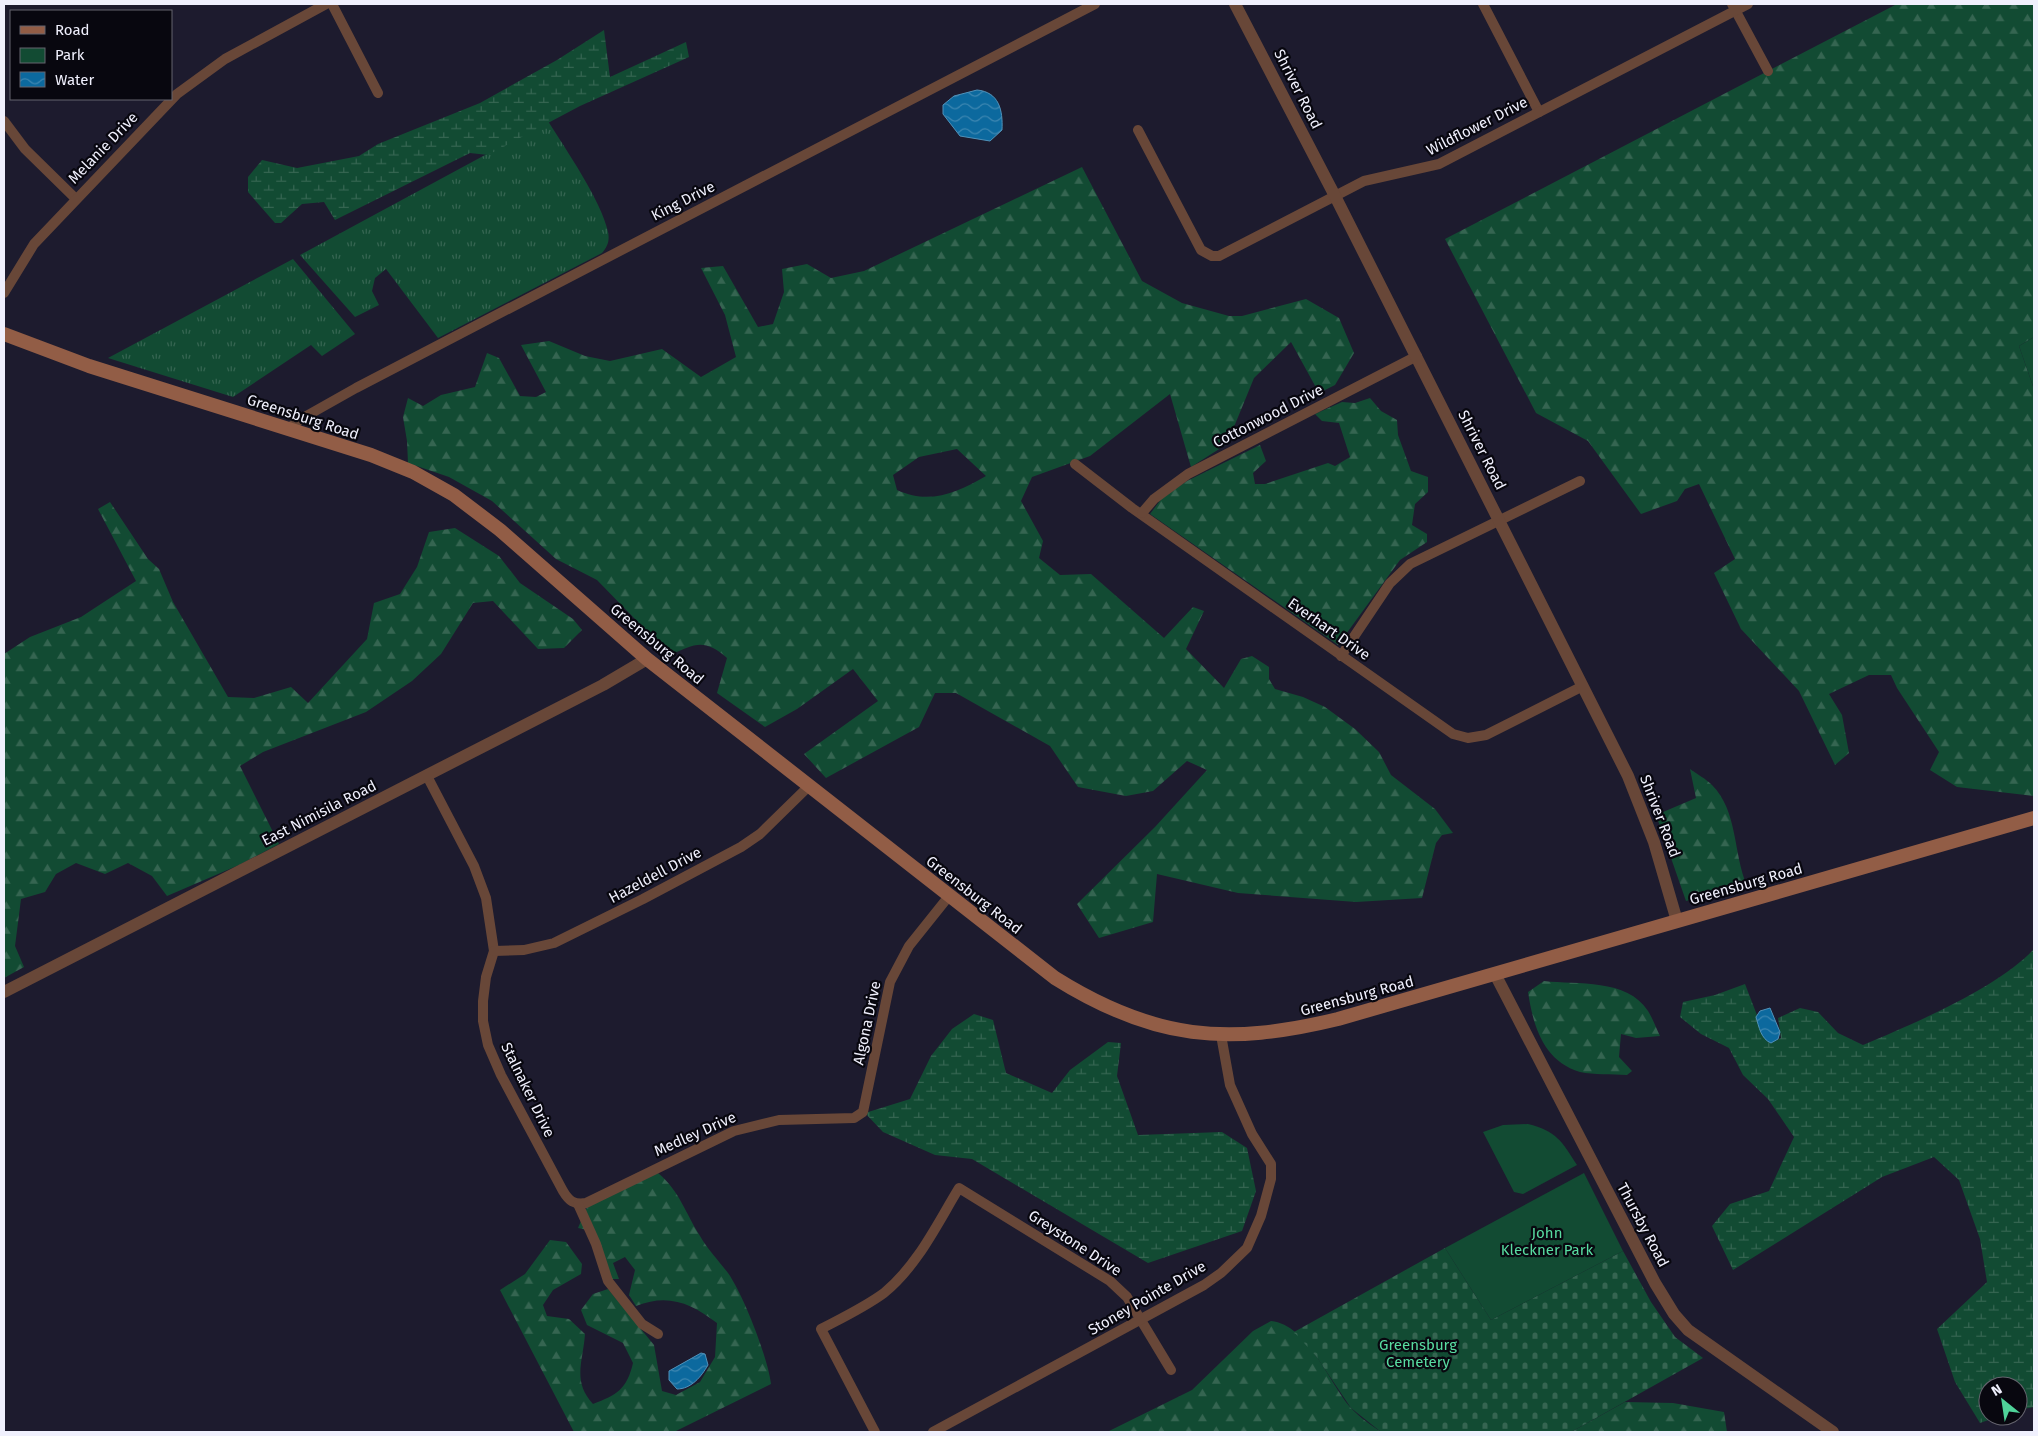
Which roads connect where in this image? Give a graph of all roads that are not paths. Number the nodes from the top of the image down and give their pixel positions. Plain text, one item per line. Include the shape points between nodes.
1 (326, 4) edge
2 (332, 4) edge
3 (1095, 4) edge
4 (1235, 4) edge
5 (1483, 4) edge
6 (1748, 4) edge
7 (1734, 7) edge
8 (1768, 71) dead end
9 (378, 93) dead end
10 (172, 99) edge
11 (171, 100) edge
12 (1539, 112) junction
13 (4, 121) edge
14 (1138, 130) dead end
15 (1335, 196) junction
16 (76, 198) junction
17 (4, 293) edge
18 (4, 334) edge
19 (1416, 356) junction
20 (288, 429) junction
21 (1075, 464) dead end
22 (1580, 482) dead end
23 (1142, 513) junction
24 (1499, 521) junction
25 (1341, 656) junction
26 (647, 659) junction
27 (1581, 687) junction
28 (427, 776) junction
29 (809, 786) junction
30 (2034, 818) edge
31 (949, 896) junction
32 (1677, 921) junction
33 (494, 951) junction
34 (1495, 974) junction
35 (4, 992) edge
36 (1221, 1034) junction
37 (860, 1114) joint
38 (578, 1204) junction
39 (1141, 1320) junction
40 (658, 1334) dead end
41 (1171, 1370) dead end
42 (875, 1432) edge
43 (933, 1432) edge
44 (1833, 1432) edge

1 - 10 street, Melanie Drive via 224,59
2 - 9 street
3 - 20 street, King Drive via 356,388
4 - 15 street, Shriver Road
5 - 12 street
6 - 7 street, Wildflower Drive
7 - 8 street
7 - 12 street, Wildflower Drive
11 - 16 street, Melanie Drive
12 - 15 street, Wildflower Drive via 1439,164 1414,172 1379,176
13 - 16 street via 25,148
14 - 15 street, Wildflower Drive via 1197,245 1206,254 1219,256
15 - 19 street, Shriver Road
16 - 17 street, Melanie Drive via 34,244
18 - 20 main road, Greensburg Road via 89,366
19 - 23 street, Cottonwood Drive via 1188,474 1154,499
19 - 24 street, Shriver Road
20 - 26 main road, Greensburg Road via 393,463 454,495 500,530
21 - 23 street, Everhart Drive
22 - 24 street
23 - 25 street, Everhart Drive
24 - 25 street via 1418,560 1399,573
24 - 27 street, Shriver Road
25 - 27 street, Everhart Drive via 1447,731 1468,738 1486,735
26 - 28 street, East Nimisila Road via 611,681
26 - 29 main road, Greensburg Road
27 - 32 street, Shriver Road via 1628,776 1648,825
28 - 33 street, Stalnaker Drive via 481,882 490,916
28 - 35 street, East Nimisila Road
29 - 31 main road, Greensburg Road
29 - 33 street, Hazeldell Drive via 760,834 741,847 554,943 524,950
30 - 32 main road, Greensburg Road
31 - 36 main road, Greensburg Road via 1055,978 1096,1002 1154,1024
31 - 37 street, Algona Drive via 902,956 890,982 867,1096
32 - 34 main road, Greensburg Road
33 - 38 street, Stalnaker Drive via 483,1001 488,1045 567,1199
34 - 36 main road, Greensburg Road via 1297,1029 1265,1034
34 - 44 street, Thursby Road via 1674,1314 1703,1342
36 - 39 street, Stoney Pointe Drive via 1230,1085 1252,1134 1271,1164 1264,1207 1247,1248 1221,1273
37 - 38 street, Medley Drive via 847,1119 779,1120 734,1131 586,1204
38 - 40 street, Stalnaker Drive via 608,1281 642,1324
39 - 41 street, Greystone Drive
39 - 42 street, Greystone Drive via 1127,1297 1110,1281 959,1188 900,1278 882,1294 821,1329
39 - 43 street, Stoney Pointe Drive

